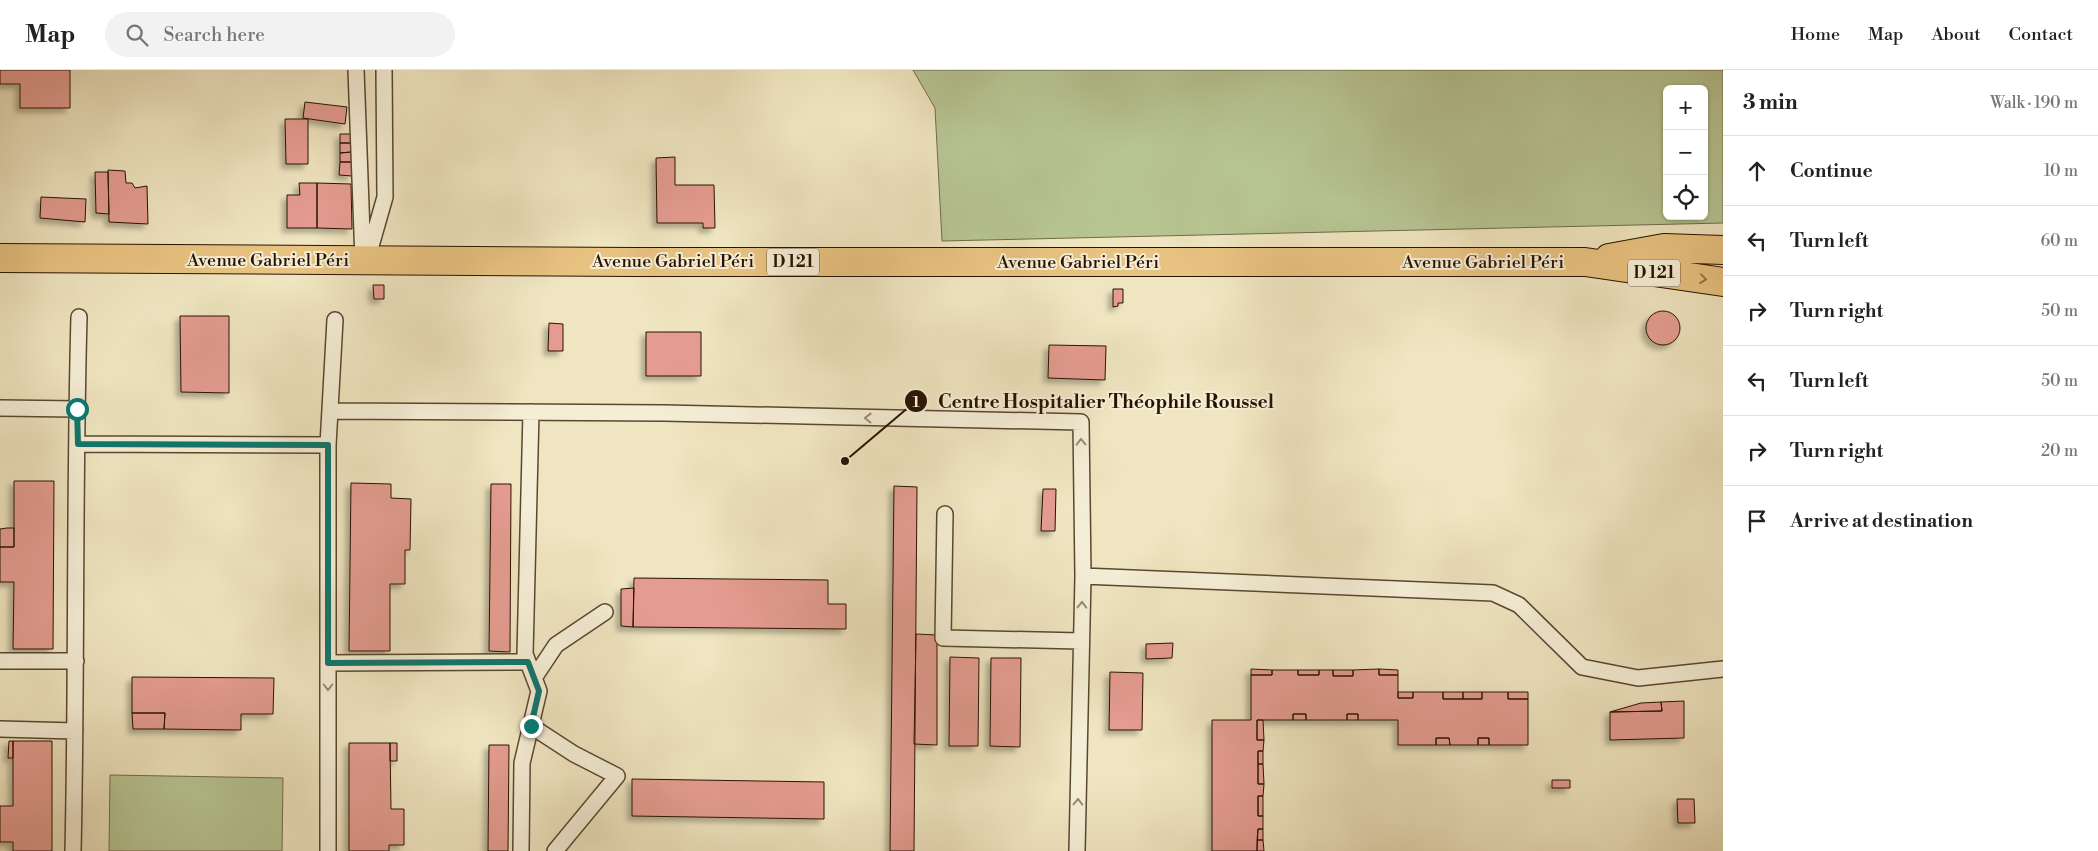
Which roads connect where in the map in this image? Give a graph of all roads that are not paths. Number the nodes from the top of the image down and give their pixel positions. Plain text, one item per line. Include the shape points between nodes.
1 (356, 70) edge
2 (384, 70) edge
3 (1723, 250) edge
4 (0, 258) edge
5 (365, 260) junction
6 (1585, 262) junction
7 (1723, 282) edge
8 (79, 317) dead end
9 (335, 320) dead end
10 (0, 408) edge
11 (77, 409) junction
12 (330, 411) junction
13 (531, 412) junction
14 (78, 444) junction
15 (328, 445) junction
16 (945, 514) dead end
17 (1083, 576) junction
18 (605, 612) dead end
19 (1081, 641) junction
20 (0, 661) edge
21 (76, 661) junction
22 (528, 662) junction
23 (328, 663) junction
24 (1723, 669) edge
25 (534, 678) junction
26 (531, 726) junction
27 (0, 729) edge
28 (75, 731) junction
29 (72, 851) edge
30 (328, 851) edge
31 (521, 851) edge
32 (555, 851) edge
33 (1077, 851) edge

1 - 5 lane
2 - 5 lane via 385,197
3 - 6 main road, Avenue Gabriel Péri / D 121 via 1664,248
4 - 5 main road, Avenue Gabriel Péri / D 121
5 - 6 main road, Avenue Gabriel Péri / D 121
6 -> 7 main road, Avenue Gabriel Péri / D 121
8 - 11 lane
9 - 12 lane
10 - 11 lane
11 - 14 lane
12 - 13 lane
12 - 15 lane
17 -> 13 lane via 1081,422
13 - 22 lane via 525,654
14 - 15 lane
14 - 21 lane
15 - 23 lane
16 - 19 lane via 943,638
19 -> 17 lane
17 - 24 lane via 1493,593 1519,605 1582,667 1638,678
18 - 25 lane via 556,645
33 -> 19 lane
20 - 21 lane
21 - 28 lane
22 - 23 lane
22 - 25 lane
23 -> 30 lane
25 - 26 lane via 539,691
26 - 31 lane via 522,763
26 - 32 lane via 574,754 617,776
27 - 28 lane
28 - 29 lane

